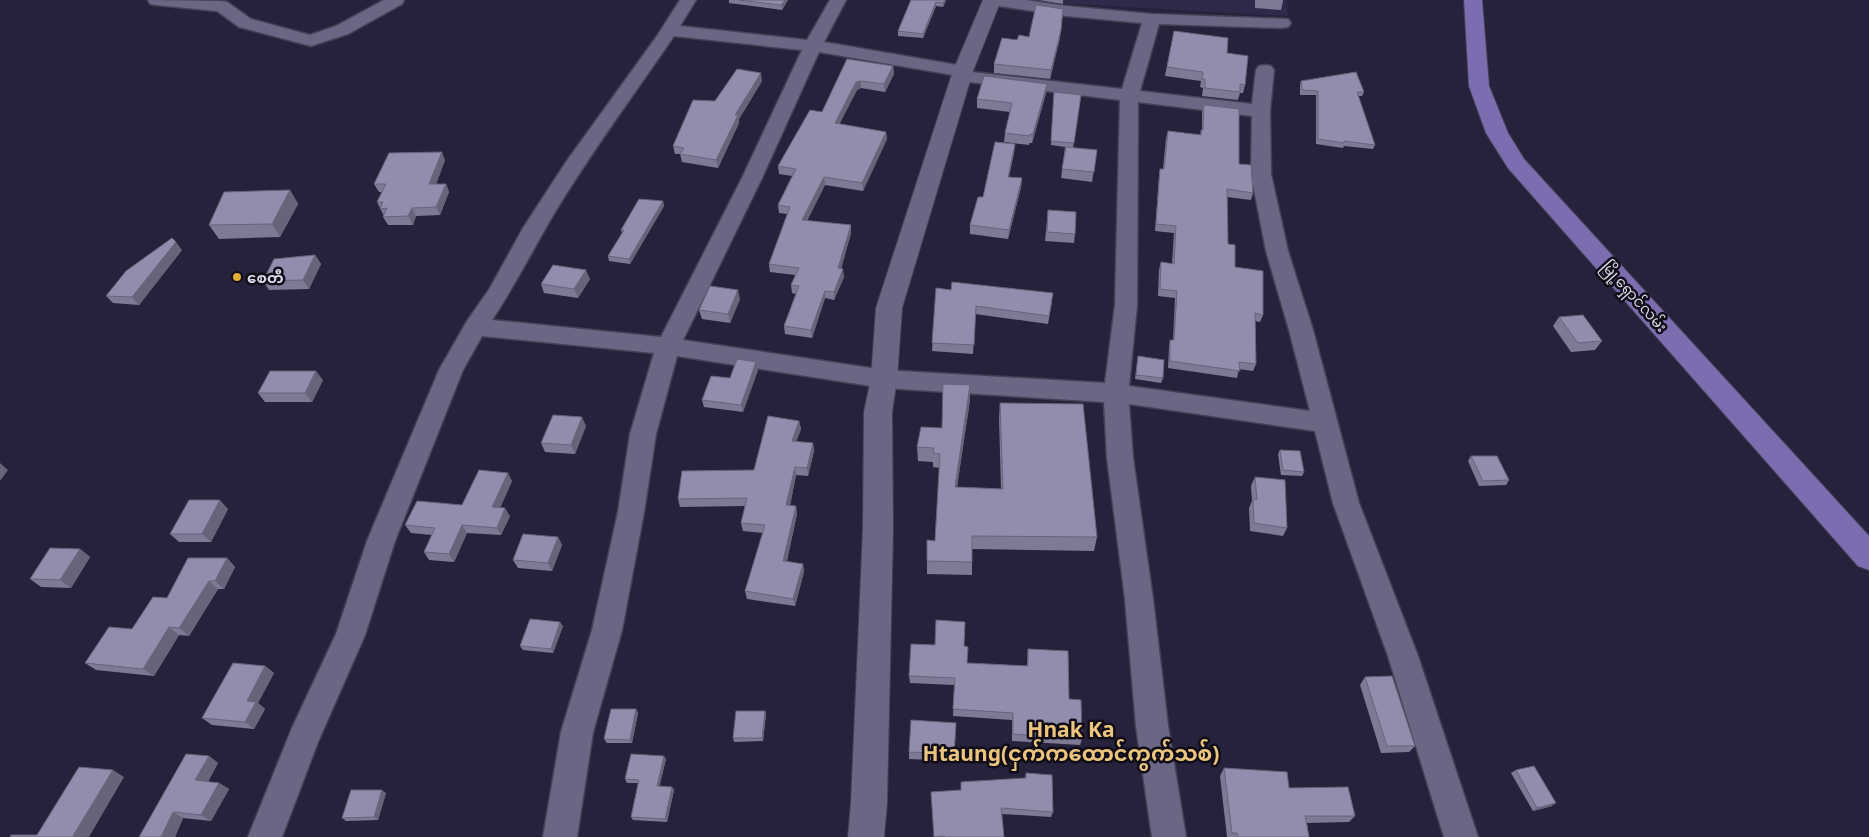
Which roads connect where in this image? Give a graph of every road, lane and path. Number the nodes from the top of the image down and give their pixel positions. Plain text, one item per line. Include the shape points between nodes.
1 (156, 0) edge
2 (396, 0) edge
3 (688, 0) edge
4 (838, 0) edge
5 (992, 0) edge
6 (1473, 0) edge
7 (1152, 19) junction
8 (1282, 23) dead end
9 (668, 30) junction
10 (813, 46) junction
11 (1265, 70) dead end
12 (962, 74) junction
13 (1129, 97) junction
14 (1261, 111) junction
15 (475, 327) junction
16 (668, 346) junction
17 (884, 379) junction
18 (1116, 393) junction
19 (1326, 423) junction
20 (1869, 557) edge
21 (265, 837) edge
22 (560, 837) edge
23 (866, 837) edge
24 (1169, 837) edge
25 (1460, 837) edge

1 - 2 street via 221,6 245,23 312,41 342,30
3 - 9 street
4 - 10 street
5 - 7 street
5 - 12 main road
6 - 20 main road, မြို့ရှောင်လမ်း via 1479,86 1497,133 1516,162
7 - 8 street
7 - 13 street
9 - 10 street
9 - 15 street via 576,162
10 - 12 street
10 - 16 street via 752,178
11 - 14 street
12 - 13 street
12 - 17 main road via 889,308
13 - 14 street
13 - 18 street via 1126,305
14 - 19 street via 1261,174 1277,252
15 - 16 street
15 - 21 street via 447,379 381,541 350,635 303,738
16 - 17 street
16 - 22 street via 643,434 607,630 577,732
17 - 18 street
17 - 23 main road via 878,412 878,538
18 - 19 street
18 - 24 street via 1120,458 1152,726
19 - 25 street via 1346,503 1403,656

